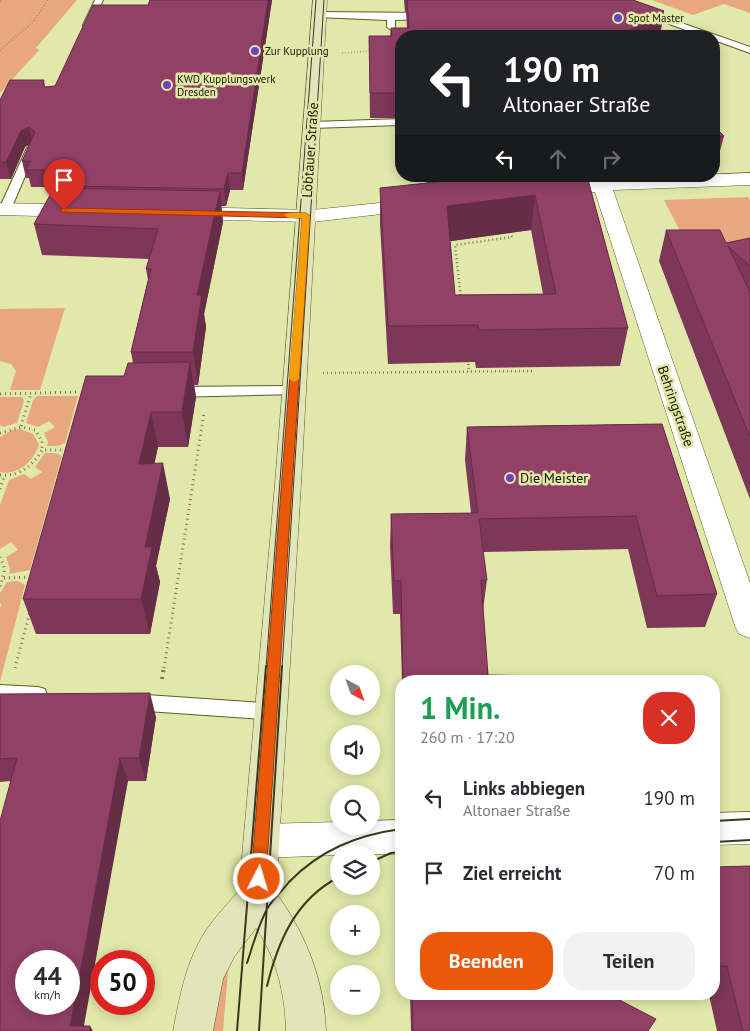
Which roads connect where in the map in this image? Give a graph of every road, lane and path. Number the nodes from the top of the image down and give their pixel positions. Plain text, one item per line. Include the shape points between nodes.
1 (48, 0) edge
2 (99, 0) edge
3 (608, 0) edge
4 (319, 7) edge
5 (436, 16) edge
6 (391, 17) junction
7 (693, 30) edge
8 (85, 32) edge
9 (392, 32) joint
10 (720, 39) edge
11 (0, 50) edge
12 (750, 50) edge
13 (316, 54) junction
14 (395, 122) edge
15 (312, 126) junction
16 (32, 148) edge
17 (750, 179) edge
18 (720, 180) edge
19 (676, 182) edge
20 (602, 185) junction
21 (538, 192) edge
22 (441, 202) edge
23 (2, 209) edge
24 (94, 211) edge
25 (163, 212) edge
26 (306, 216) junction
27 (509, 228) edge
28 (462, 303) edge
29 (467, 352) edge
30 (532, 371) dead end
31 (469, 372) junction
32 (294, 382) junction
33 (208, 391) junction
34 (79, 392) edge
35 (158, 392) edge
36 (0, 394) edge
37 (31, 394) junction
38 (21, 426) junction
39 (0, 433) edge
40 (42, 450) dead end
41 (73, 450) edge
42 (2, 476) edge
43 (0, 489) edge
44 (0, 557) edge
45 (39, 576) edge
46 (4, 578) junction
47 (0, 587) edge
48 (32, 603) edge
49 (750, 626) edge
50 (4, 693) edge
51 (55, 697) edge
52 (111, 701) edge
53 (158, 704) junction
54 (271, 709) junction
55 (750, 828) edge
56 (720, 829) edge
57 (395, 837) edge
58 (262, 841) junction
59 (257, 898) junction
60 (193, 1031) edge
61 (306, 1031) edge

1 - 11 path via 29,28
2 - 8 lane
3 - 7 lane
4 - 6 lane
4 - 13 main road, Löbtauer Straße
5 - 6 lane
6 - 9 lane
9 - 13 path via 393,50
10 - 12 lane
13 - 15 main road, Löbtauer Straße
14 - 15 lane
15 - 26 main road, Löbtauer Straße
16 - 23 lane
17 - 18 street
19 - 20 street
20 - 21 street
20 - 49 street, Behringstraße
22 - 26 street
23 - 24 street
25 - 26 street
26 - 32 main road, Löbtauer Straße
27 - 28 path via 512,237 455,244
29 - 31 path
30 - 31 path
31 - 32 path
32 - 33 lane
32 - 54 main road, Löbtauer Straße
33 - 35 lane
33 - 53 path
34 - 37 path
36 - 37 path
37 - 38 path
38 - 39 path
38 - 40 path via 36,431 43,443
41 - 42 path via 42,450 33,463 15,474
42 - 43 path
44 - 46 path via 5,569
45 - 46 path
46 - 47 path
48 - 50 path
50 - 51 lane
52 - 53 lane
53 - 54 lane
54 - 58 main road, Löbtauer Straße
55 - 56 street
57 - 58 street
58 - 59 main road, Löbtauer Straße
59 - 60 main road via 220,943 204,976
59 - 61 main road via 283,938 296,972

